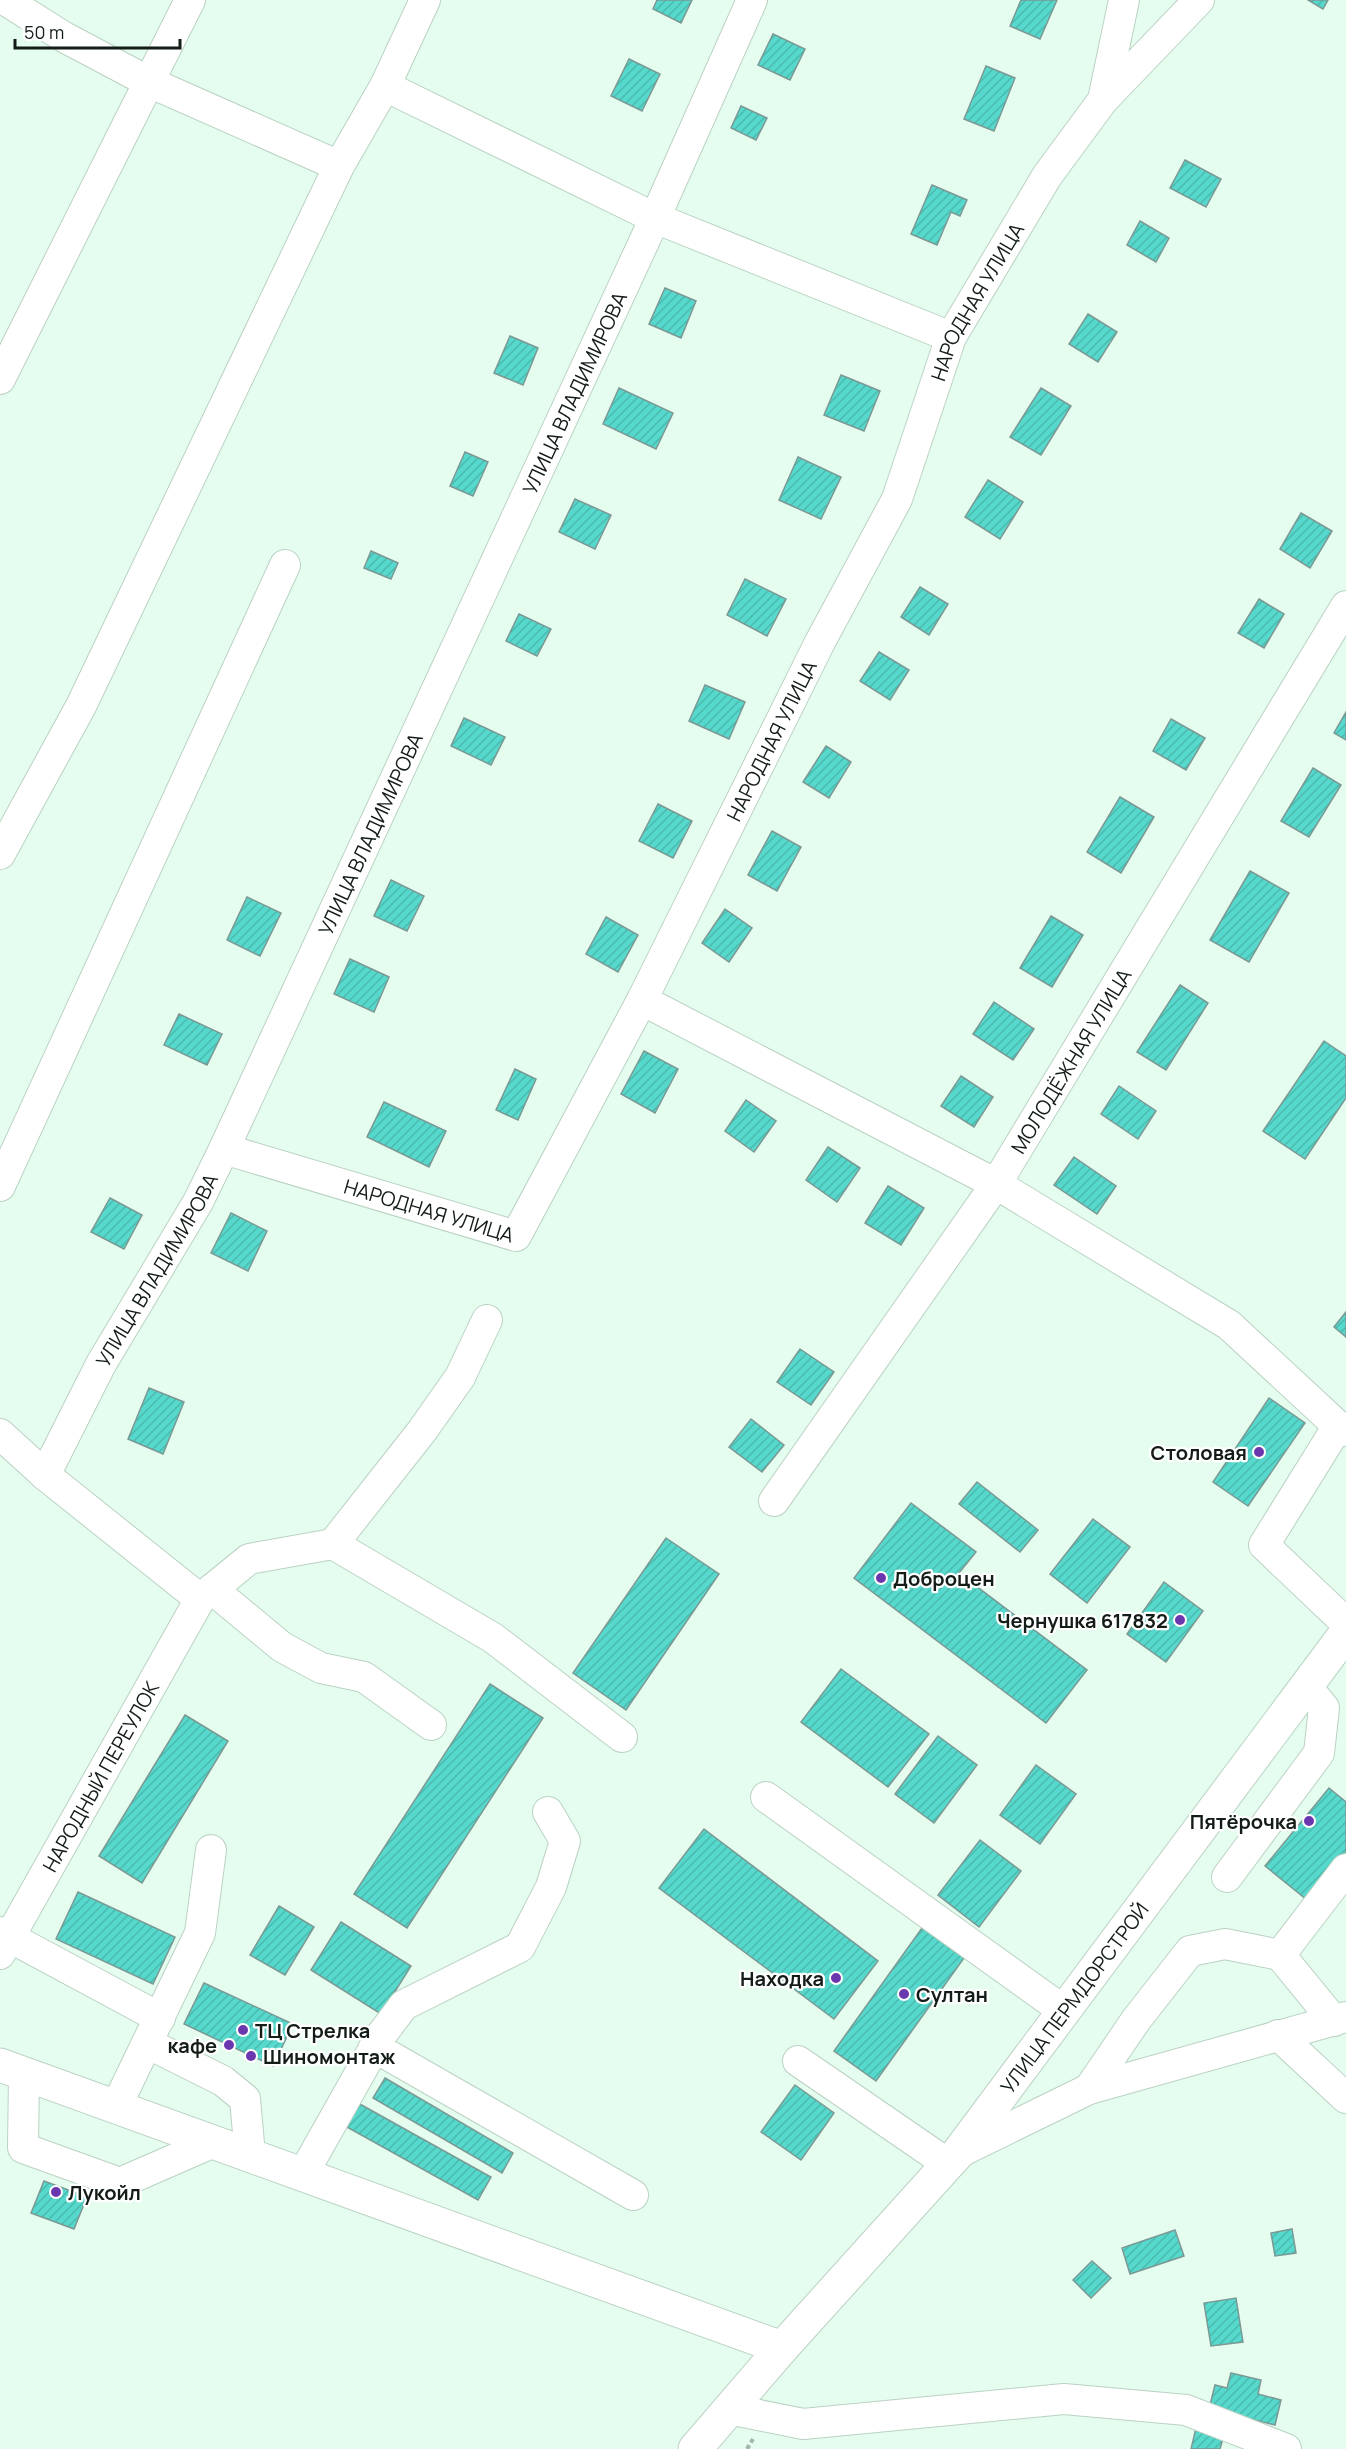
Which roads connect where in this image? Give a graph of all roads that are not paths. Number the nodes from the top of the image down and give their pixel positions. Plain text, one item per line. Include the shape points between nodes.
1 (5, 0) edge
2 (190, 0) edge
3 (425, 0) edge
4 (752, 0) edge
5 (1124, 0) edge
6 (1199, 0) edge
7 (149, 82) junction
8 (385, 86) junction
9 (1103, 100) junction
10 (339, 166) junction
11 (655, 218) junction
12 (951, 337) junction
13 (0, 379) edge
14 (285, 565) dead end
15 (1346, 606) edge
16 (0, 854) edge
17 (642, 1000) junction
18 (224, 1149) junction
19 (996, 1184) junction
20 (0, 1186) edge
21 (487, 1320) dead end
22 (1342, 1429) edge
23 (0, 1434) edge
24 (45, 1474) junction
25 (774, 1501) dead end
26 (333, 1544) junction
27 (206, 1594) junction
28 (1346, 1623) edge
29 (1346, 1633) edge
30 (1306, 1686) junction
31 (431, 1725) dead end
32 (622, 1737) dead end
33 (766, 1797) dead end
34 (548, 1812) dead end
35 (211, 1850) dead end
36 (1346, 1869) edge
37 (1227, 1877) dead end
38 (3, 1941) edge
39 (1280, 1955) junction
40 (1064, 2011) junction
41 (1340, 2019) edge
42 (154, 2030) junction
43 (1278, 2035) junction
44 (374, 2047) junction
45 (798, 2061) dead end
46 (12, 2070) edge
47 (1089, 2089) junction
48 (1346, 2098) edge
49 (116, 2107) junction
50 (214, 2142) junction
51 (250, 2155) junction
52 (953, 2158) junction
53 (303, 2174) junction
54 (633, 2195) dead end
55 (782, 2348) junction
56 (729, 2409) junction
57 (695, 2449) edge
58 (1286, 2449) edge

1 - 7 street
2 - 7 street
3 - 8 street
4 - 11 street, УЛИЦА ВЛАДИМИРОВА
5 - 9 street
6 - 9 street, НАРОДНАЯ УЛИЦА
7 - 10 street
7 - 13 street
8 - 10 street
8 - 11 street
9 - 12 street, НАРОДНАЯ УЛИЦА via 1047,176
10 - 16 street via 81,706
11 - 12 street
11 - 18 street, УЛИЦА ВЛАДИМИРОВА
12 - 17 street, НАРОДНАЯ УЛИЦА via 897,499 820,642
14 - 20 street
15 - 19 street, МОЛОДЁЖНАЯ УЛИЦА
17 - 18 street, НАРОДНАЯ УЛИЦА via 516,1236
17 - 19 street
18 - 24 street, УЛИЦА ВЛАДИМИРОВА via 198,1202 101,1364
19 - 22 street via 1229,1325
19 - 25 street, МОЛОДЁЖНАЯ УЛИЦА
21 - 26 street via 460,1377
22 - 28 street via 1264,1545
23 - 24 street
24 - 27 street
26 - 27 street via 249,1559
26 - 32 street via 493,1638
27 - 31 street via 282,1647 321,1668 364,1677
27 - 38 street, НАРОДНЫЙ ПЕРЕУЛОК
29 - 30 main road, УЛИЦА ПЕРМДОРСТРОЙ
30 - 37 street via 1324,1708 1320,1753
30 - 40 main road, УЛИЦА ПЕРМДОРСТРОЙ
33 - 40 street
34 - 44 street via 566,1841 550,1887 520,1947 404,2004
35 - 42 street via 200,1934
36 - 39 street
38 - 42 street
39 - 41 street
39 - 47 street via 1225,1944 1190,1951
40 - 52 main road, УЛИЦА ПЕРМДОРСТРОЙ
41 - 43 street
42 - 49 street
42 - 51 street via 245,2099
43 - 47 street
43 - 48 street
44 - 53 street
44 - 54 street
45 - 52 street
46 - 49 main road
46 - 50 street via 22,2148 55,2160 120,2183
47 - 52 street
49 - 50 main road
50 - 51 main road
51 - 53 main road
52 - 55 main road, УЛИЦА ПЕРМДОРСТРОЙ
53 - 55 main road
55 - 56 main road, УЛИЦА ПЕРМДОРСТРОЙ
56 - 57 main road, УЛИЦА ПЕРМДОРСТРОЙ
56 - 58 street via 803,2424 1064,2400 1186,2410

